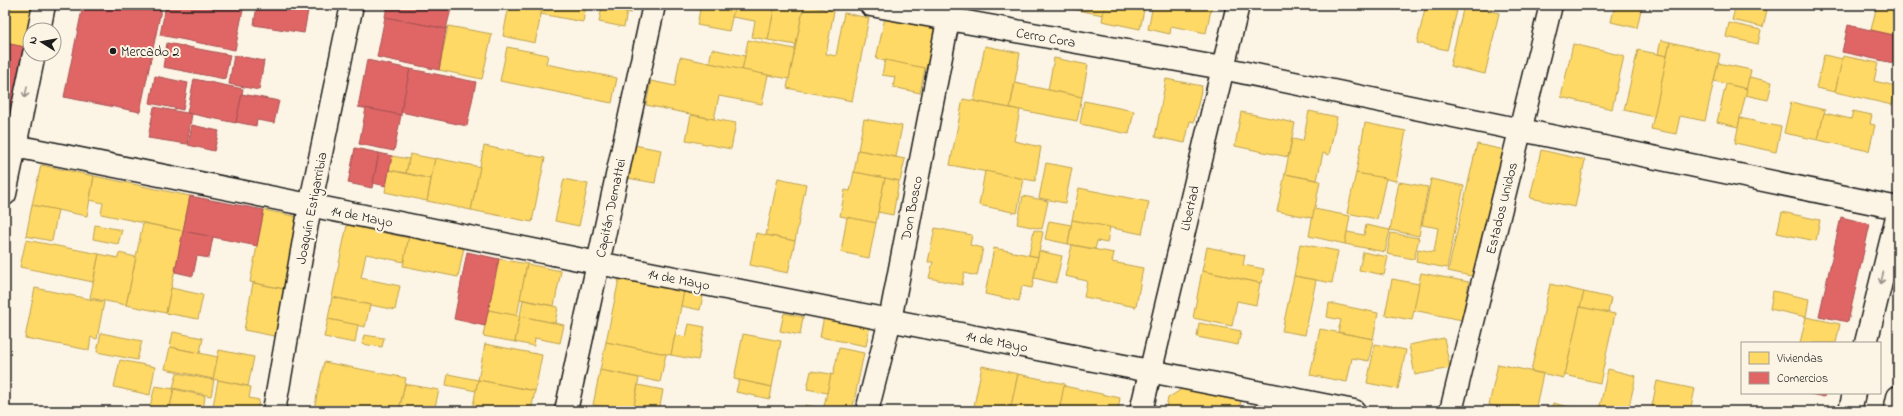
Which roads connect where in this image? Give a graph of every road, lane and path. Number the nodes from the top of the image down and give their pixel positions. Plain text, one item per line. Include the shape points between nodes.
1 (44, 5) edge
2 (352, 5) edge
3 (654, 5) edge
4 (871, 5) edge
5 (1238, 5) edge
6 (1551, 5) edge
7 (950, 12) edge
8 (41, 22) edge
9 (32, 62) edge
10 (1222, 68) junction
11 (1521, 130) junction
12 (10, 145) edge
13 (5, 194) edge
14 (310, 206) junction
15 (1898, 208) edge
16 (1898, 213) edge
17 (598, 263) junction
18 (890, 320) junction
19 (1866, 342) edge
20 (1151, 371) junction
21 (1854, 394) edge
22 (1898, 397) edge
23 (274, 411) edge
24 (566, 411) edge
25 (867, 411) edge
26 (1141, 411) edge
27 (1354, 411) edge
28 (1451, 411) edge
29 (1850, 411) edge
30 (1895, 411) edge

1 - 8 street
2 - 14 street, Joaquín Estigarribia
3 - 17 street, Capitán Demattei
4 - 7 street, Cerro Cora
5 - 10 street, Libertad
6 - 11 street, Estados Unidos
7 - 10 street, Cerro Cora
7 - 18 street, Don Bosco
9 -> 12 street
10 - 11 street, Cerro Cora
10 - 20 street, Libertad
11 - 15 street, Cerro Cora
11 - 28 street, Estados Unidos
12 - 13 street
12 - 14 street, 14 de Mayo
14 - 17 street, 14 de Mayo
14 - 23 street, Joaquín Estigarribia
16 -> 19 street
17 - 18 street, 14 de Mayo
17 - 24 street, Capitán Demattei
18 - 20 street, 14 de Mayo
18 - 25 street, Don Bosco
20 - 26 street, Libertad
20 - 27 street, 14 de Mayo
21 - 29 street
22 - 30 street

